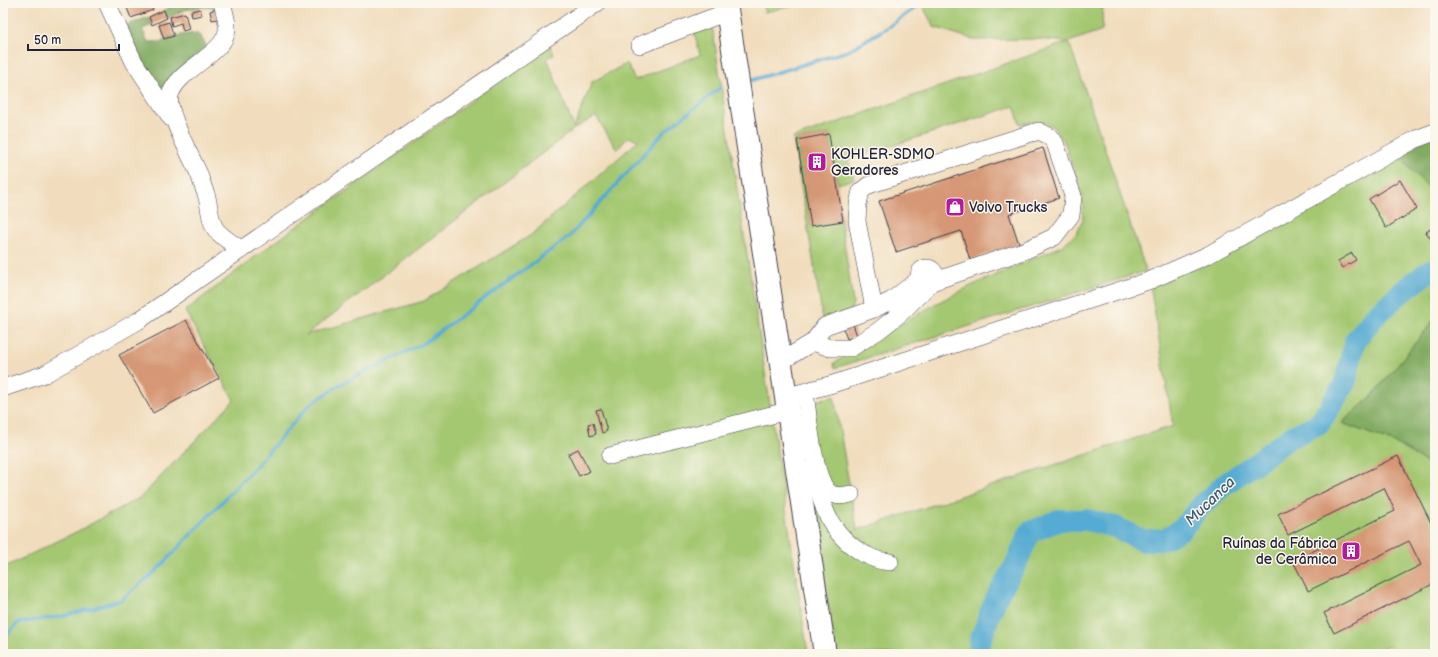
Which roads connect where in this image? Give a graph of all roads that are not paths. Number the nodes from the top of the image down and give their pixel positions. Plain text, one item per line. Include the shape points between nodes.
1 (107, 3) edge
2 (222, 3) edge
3 (597, 3) edge
4 (726, 8) edge
5 (640, 45) dead end
6 (178, 127) junction
7 (1435, 132) edge
8 (241, 250) junction
9 (926, 280) junction
10 (874, 309) junction
11 (813, 342) junction
12 (780, 362) junction
13 (3, 388) edge
14 (793, 400) junction
15 (610, 456) dead end
16 (815, 463) junction
17 (850, 494) dead end
18 (890, 562) dead end
19 (825, 654) edge

1 - 6 street via 134,62
2 - 6 street via 227,22 226,37 215,50 175,84 170,96 171,110
3 - 8 street
4 - 5 street
4 - 12 main road
6 - 8 street via 199,175 217,231
7 - 14 street via 1416,139 1208,255 1151,280
8 - 13 street via 138,321 45,374
9 - 10 street
9 - 10 street via 1026,250 1054,237 1071,215 1073,196 1055,143 1049,136 1040,131 1032,133 869,185 861,191 857,221
9 - 11 street via 901,313 851,348 830,348
10 - 11 street via 825,326
11 - 12 street
12 - 14 main road
14 - 15 street
14 - 16 street
14 - 19 main road
16 - 17 street via 821,481 830,493 842,497
16 - 18 street via 821,498 835,529 846,542 860,551 875,559

